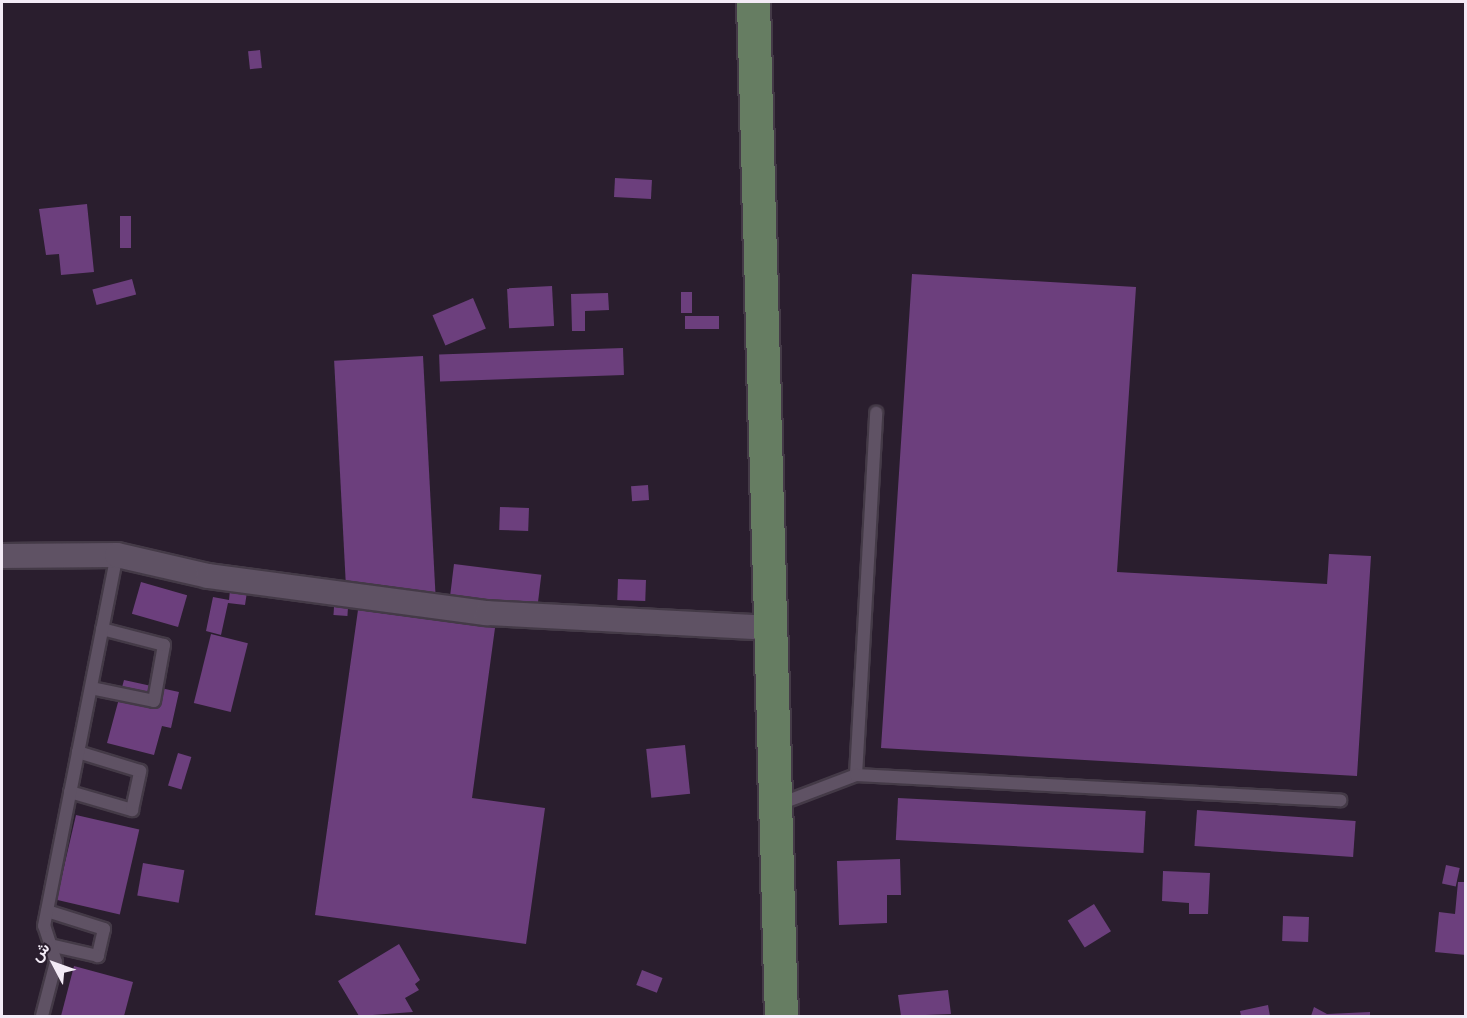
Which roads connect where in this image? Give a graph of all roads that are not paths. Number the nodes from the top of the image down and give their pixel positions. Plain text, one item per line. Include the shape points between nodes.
1 (753, 2) edge
2 (876, 413) dead end
3 (117, 555) junction
4 (2, 556) edge
5 (770, 628) junction
6 (102, 629) junction
7 (91, 688) junction
8 (78, 753) junction
9 (856, 775) junction
10 (70, 792) junction
11 (1340, 800) dead end
12 (776, 805) junction
13 (47, 911) junction
14 (50, 945) junction
15 (42, 1017) edge
16 (781, 1017) edge

1 - 5 main road
2 - 9 lane
3 - 4 street
3 - 5 street via 208,576 487,614
3 - 6 lane
5 - 12 main road
6 - 7 lane
6 - 7 lane via 164,645 154,701
7 - 8 lane
8 - 10 lane
8 - 10 lane via 140,771 132,810
9 - 11 lane
9 - 12 lane
10 - 13 lane
12 - 16 main road
13 - 14 lane
13 - 14 lane via 104,929 98,956
14 - 15 lane via 56,962

